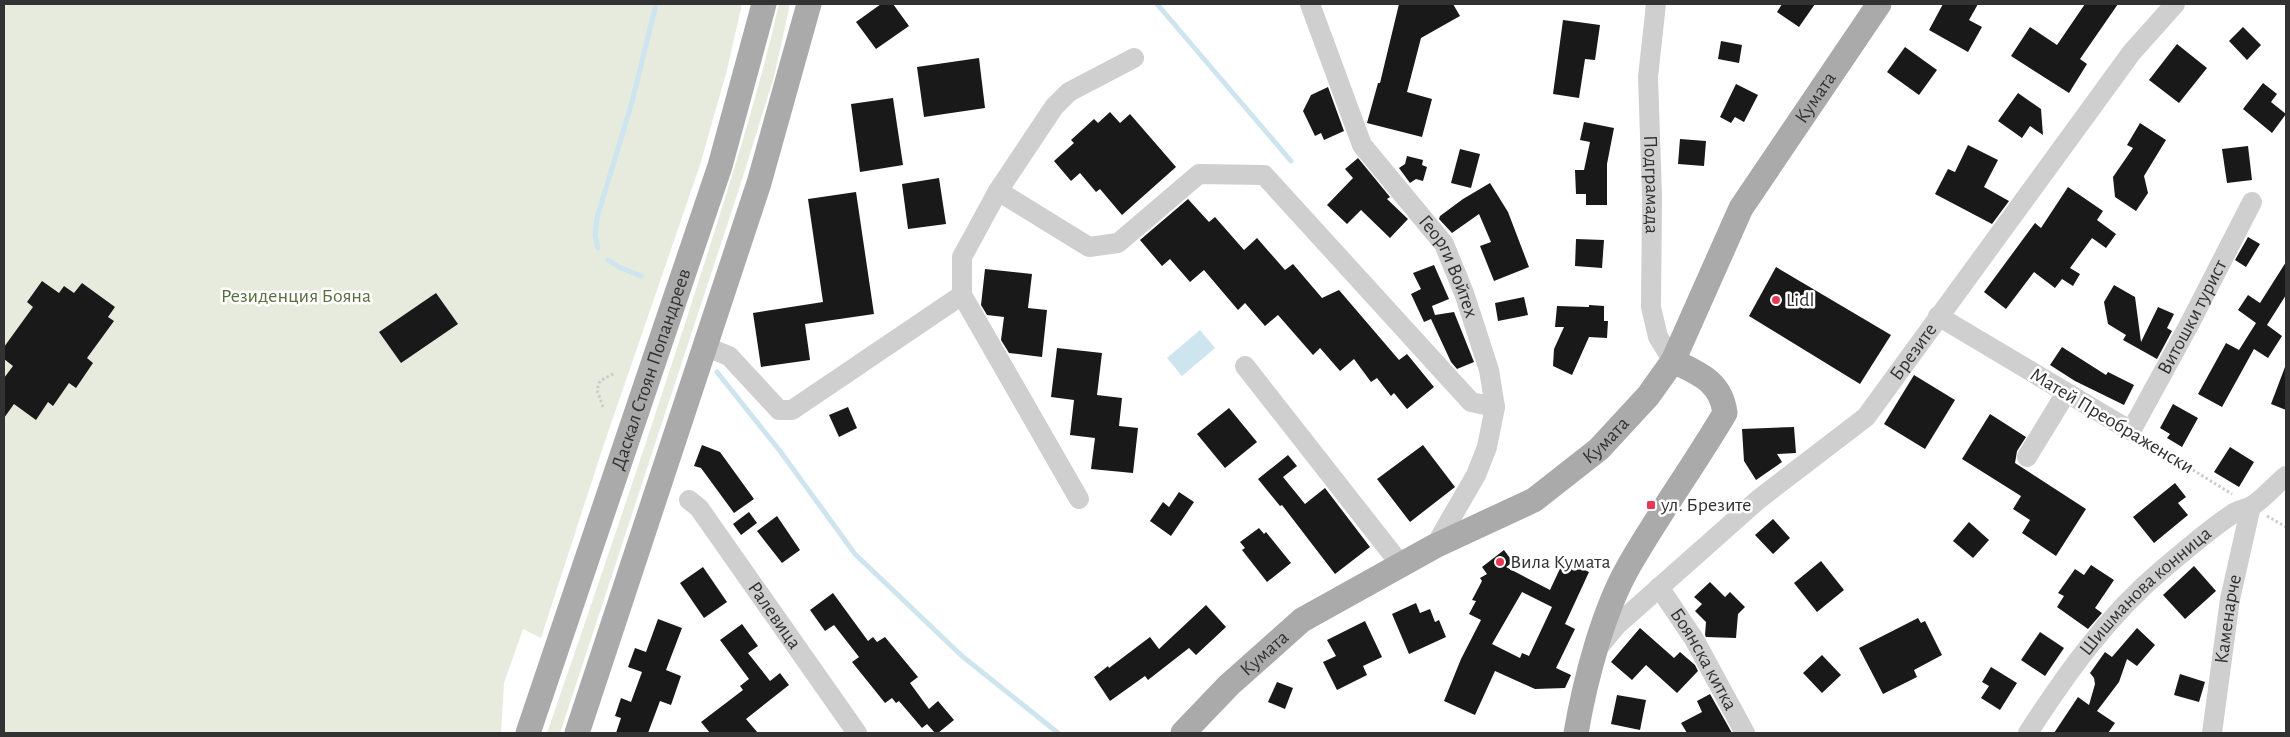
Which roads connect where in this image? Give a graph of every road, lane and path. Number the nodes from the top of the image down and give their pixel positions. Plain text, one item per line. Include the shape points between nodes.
1 (764, 4) edge
2 (809, 4) edge
3 (1310, 4) edge
4 (1656, 4) edge
5 (1879, 4) edge
6 (2175, 4) edge
7 (1134, 58) dead end
8 (1002, 194) junction
9 (2252, 202) dead end
10 (962, 295) junction
11 (1938, 316) junction
12 (704, 346) junction
13 (1673, 361) junction
14 (1245, 366) dead end
15 (615, 373) dead end
16 (2066, 393) junction
17 (603, 407) dead end
18 (1495, 407) junction
19 (2131, 431) junction
20 (2027, 457) dead end
21 (2286, 476) edge
22 (1079, 499) dead end
23 (689, 500) dead end
24 (2251, 506) junction
25 (2286, 527) edge
26 (1435, 546) junction
27 (1401, 565) junction
28 (1659, 587) junction
29 (1597, 650) junction
30 (1574, 731) edge
31 (528, 733) edge
32 (577, 733) edge
33 (856, 733) edge
34 (1183, 733) edge
35 (1745, 733) edge
36 (2028, 733) edge
37 (2212, 733) edge

1 - 31 main road, Даскал Стоян Попандреев via 720,166
2 - 12 main road, Даскал Стоян Попандреев via 759,182
3 - 18 street, Георги Войтех via 1362,145 1444,244 1489,370
4 - 13 street, Подграмада via 1648,77 1651,307 1658,337
5 - 13 main road, Кумата via 1741,208
6 - 11 street, Брезите via 2132,52
7 - 8 street via 1069,92 1054,107
8 - 10 street via 962,257
8 - 18 street via 1090,247 1118,243 1199,174 1264,175 1471,402
9 - 19 street, Витошки турист
10 - 12 street via 792,410 779,410 729,356
10 - 22 street
11 - 16 street, Матей Преображенски
11 - 28 street, Брезите via 1866,417 1759,499
12 - 32 main road, Даскал Стоян Попандреев
13 - 26 main road, Кумата via 1648,396 1599,449 1534,500
13 - 29 main road via 1704,376 1724,399 1725,413 1629,565 1610,605
14 - 27 street
15 - 17 path via 600,381 597,390
16 - 19 street, Матей Преображенски
16 - 20 street
18 - 26 street, Георги Войтех via 1487,447 1476,475
19 - 24 path, Матей Преображенски
21 - 24 street, Шишманова конница
23 - 33 street, Ралевица via 699,508
24 - 25 path, Матей Преображенски
24 - 36 street, Шишманова конница via 2223,521 2161,570 2133,597 2105,626
24 - 37 street, Каменарче via 2230,599
26 - 27 main road, Кумата
27 - 34 main road, Кумата via 1302,620 1229,685
28 - 29 street, Брезите via 1617,626
28 - 35 street, Боянска китка via 1694,639
29 - 30 main road

